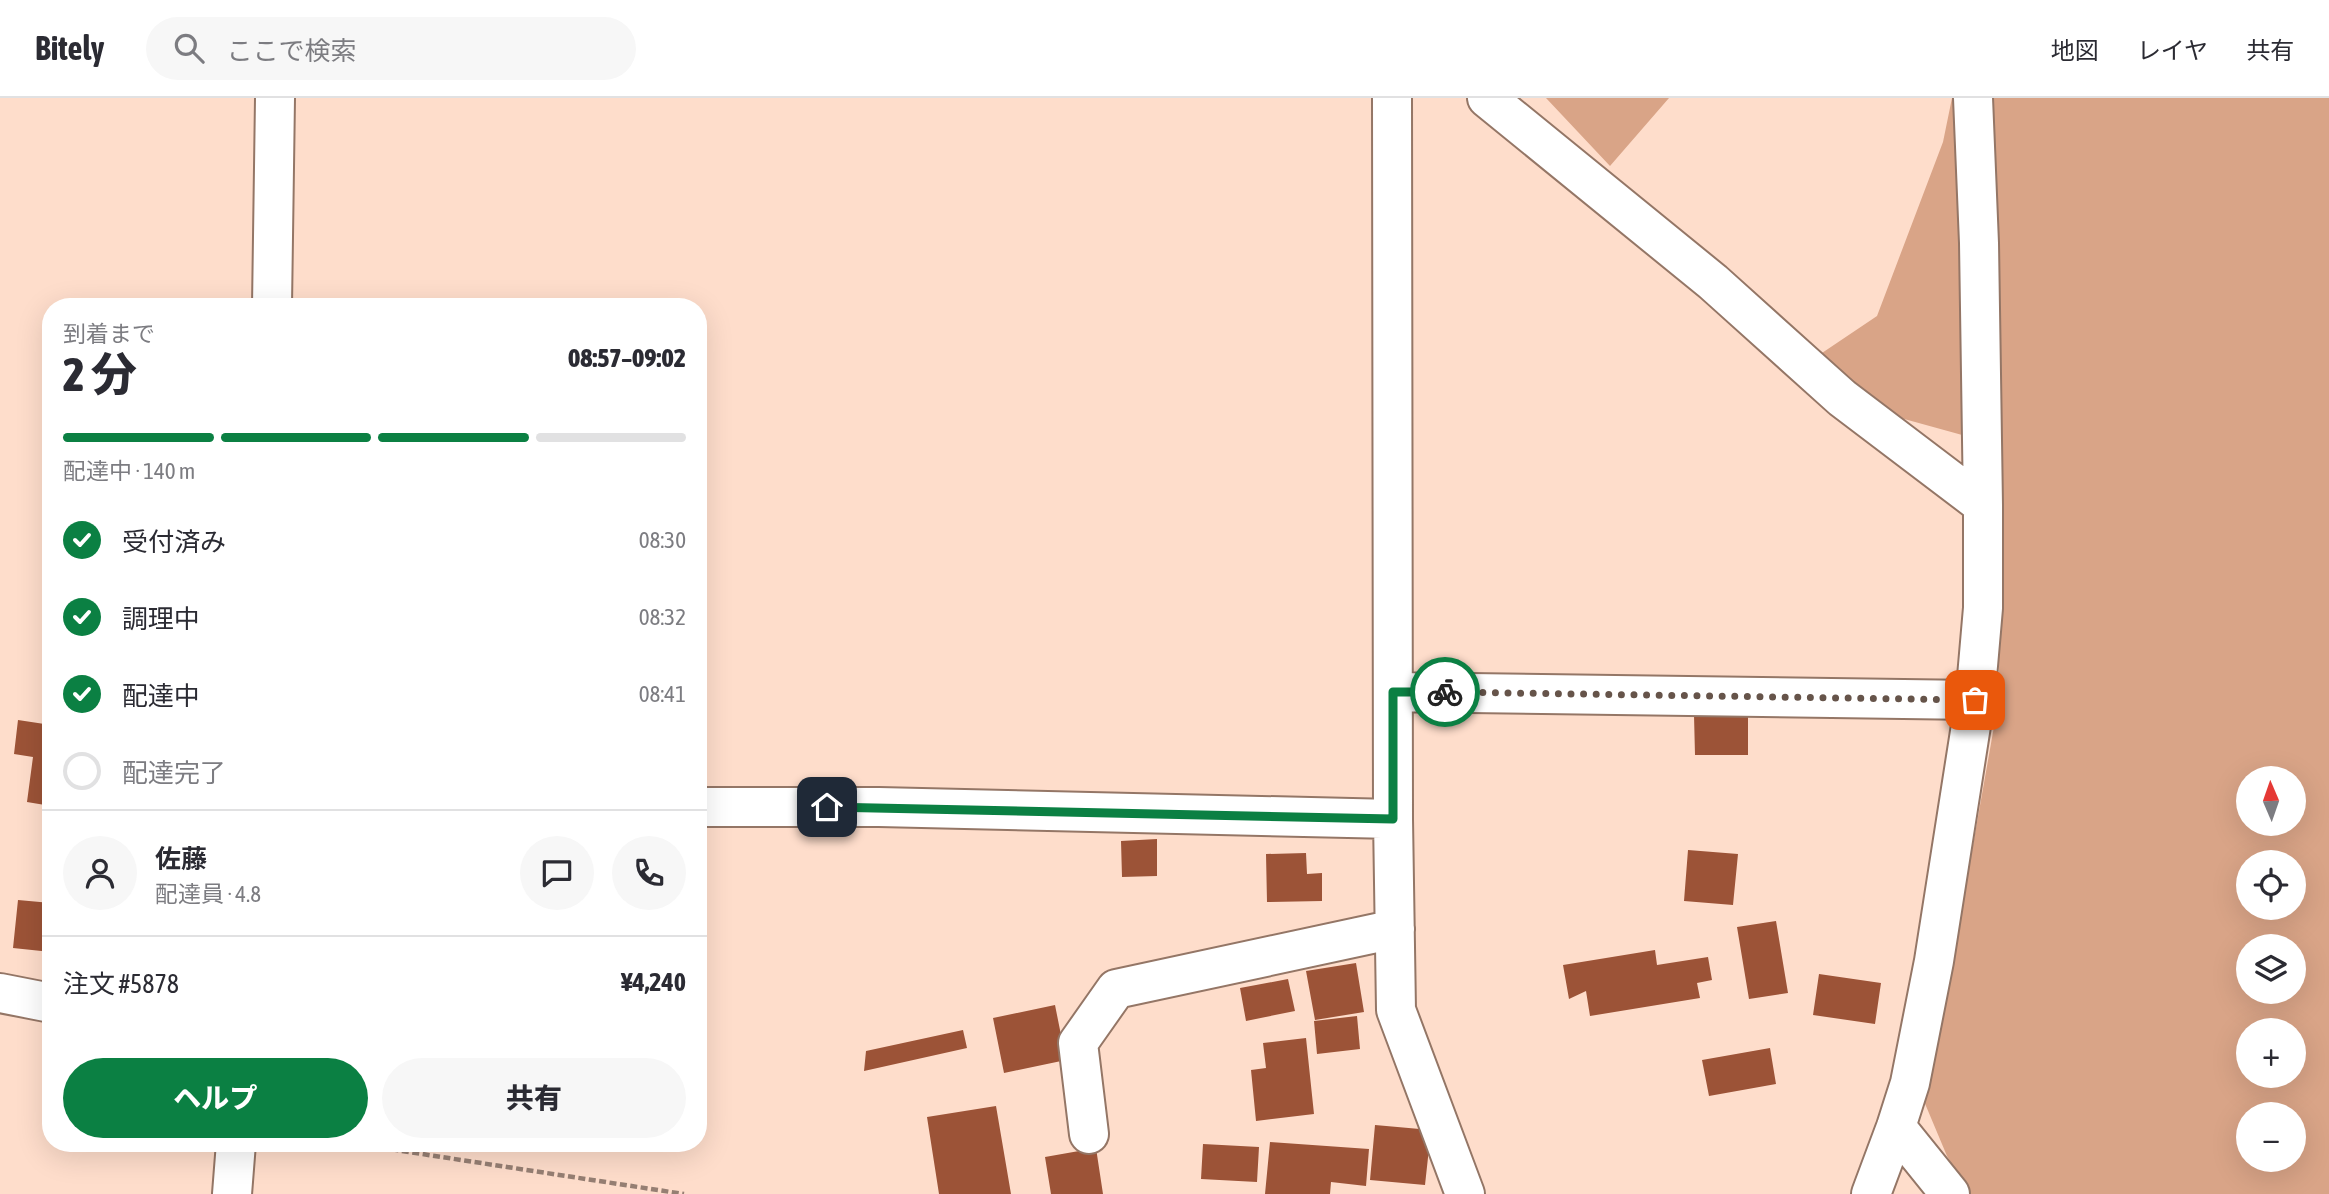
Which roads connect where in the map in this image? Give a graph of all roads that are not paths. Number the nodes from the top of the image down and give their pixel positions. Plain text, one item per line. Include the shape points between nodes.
1 (275, 98) edge
2 (1392, 98) edge
3 (1487, 98) edge
4 (1973, 98) edge
5 (272, 298) edge
6 (1983, 505) junction
7 (1393, 692) junction
8 (1975, 700) junction
9 (707, 807) edge
10 (1393, 819) junction
11 (1395, 929) junction
12 (0, 993) edge
13 (42, 1001) edge
14 (1896, 1127) junction
15 (1088, 1134) dead end
16 (1465, 1194) edge
17 (1871, 1194) edge
18 (1950, 1194) edge

1 - 5 street
2 - 7 street
3 - 6 street via 1713,282 1842,398
4 - 6 street
6 - 8 street via 1983,608
7 - 8 street
7 - 10 street
8 - 14 street via 1934,961 1910,1083
9 - 10 street
10 - 11 street
11 - 15 street via 1116,989 1078,1043
11 - 16 street via 1396,1010
12 - 13 street
14 - 17 street
14 - 18 street

